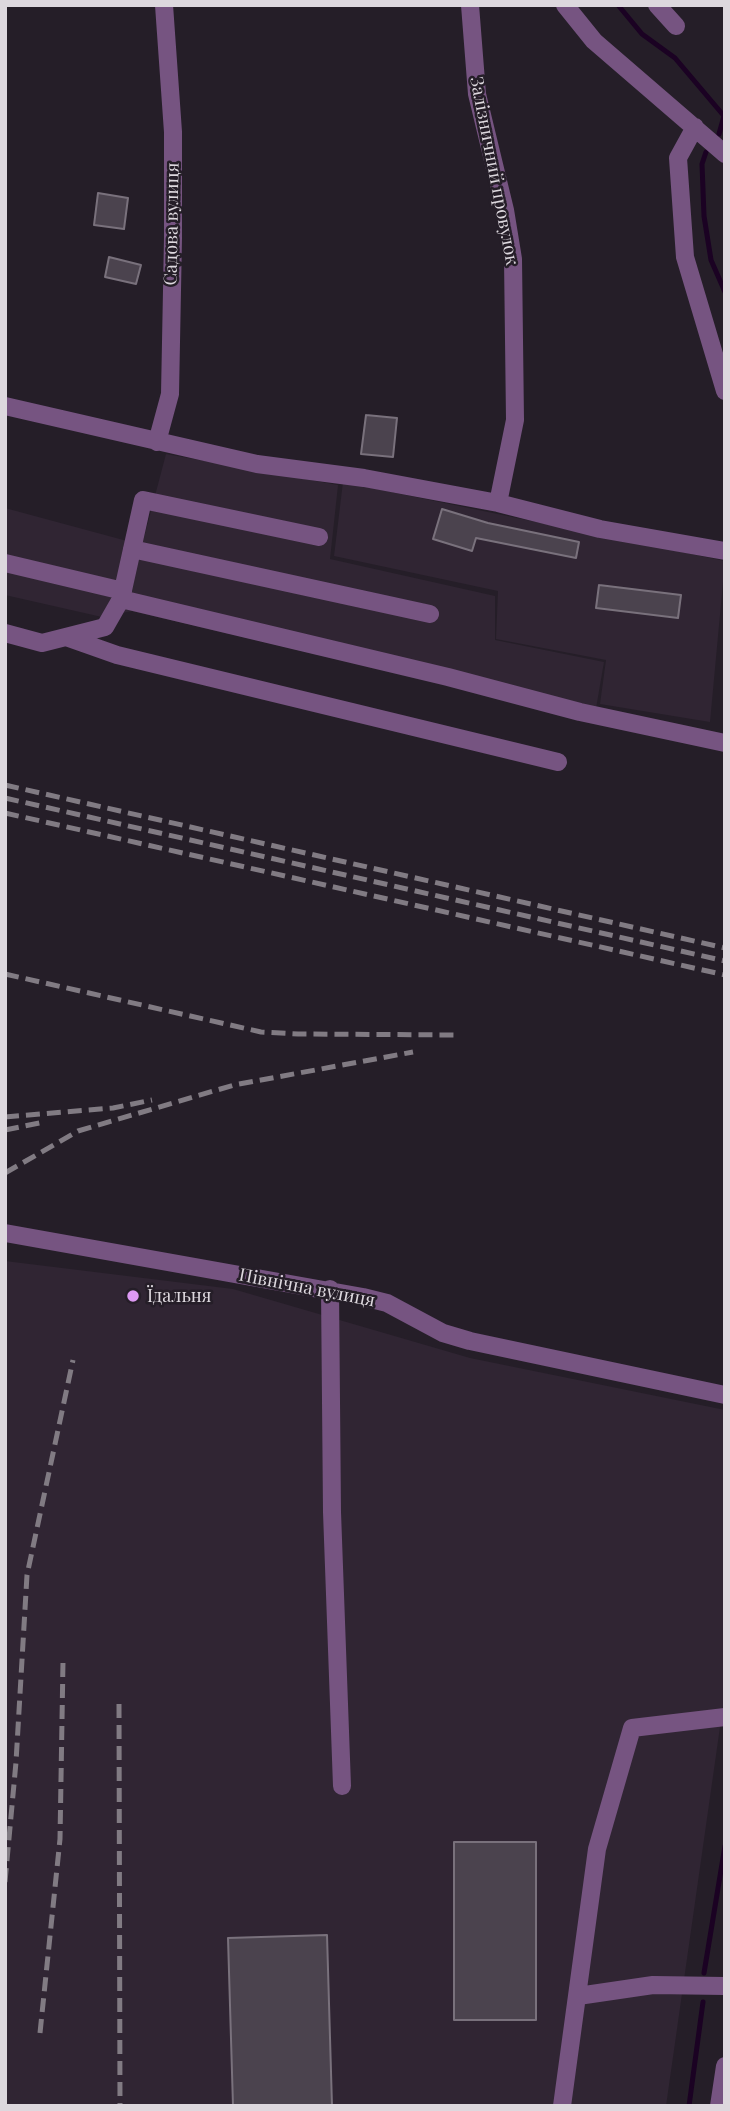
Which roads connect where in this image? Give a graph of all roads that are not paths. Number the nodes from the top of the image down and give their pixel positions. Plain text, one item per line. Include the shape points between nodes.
1 (163, 5) edge
2 (470, 5) edge
3 (565, 5) edge
4 (657, 5) edge
5 (676, 26) dead end
6 (711, 142) edge
7 (725, 391) edge
8 (5, 406) edge
9 (157, 442) junction
10 (498, 503) junction
11 (318, 537) dead end
12 (132, 549) junction
13 (725, 551) edge
14 (5, 563) edge
15 (122, 595) junction
16 (430, 614) dead end
17 (5, 633) edge
18 (66, 637) junction
19 (725, 743) edge
20 (558, 762) dead end
21 (5, 1233) edge
22 (330, 1289) junction
23 (725, 1395) edge
24 (725, 1717) edge
25 (342, 1786) dead end
26 (725, 1986) edge
27 (578, 1996) junction
28 (725, 2066) edge
29 (562, 2106) edge
30 (719, 2106) edge

1 - 9 street, Садова вулиця via 173,132 173,238 170,394
2 - 10 street, Залізничний провулок via 477,94 513,259 515,420
3 - 6 street via 594,41
4 - 5 street
6 - 7 street via 678,158 685,257
8 - 9 street
9 - 10 street via 257,464
10 - 13 street via 600,529
11 - 12 street via 144,500
12 - 15 street
12 - 16 street
14 - 15 street
15 - 18 street via 105,627
15 - 19 street via 580,712
17 - 18 street via 42,643
18 - 20 street via 117,655
21 - 22 street, Північна вулиця
22 - 23 street, Північна вулиця via 387,1303 470,1342
22 - 25 street
24 - 27 street via 632,1728 597,1849
26 - 27 street via 653,1985
27 - 29 street
28 - 30 street

